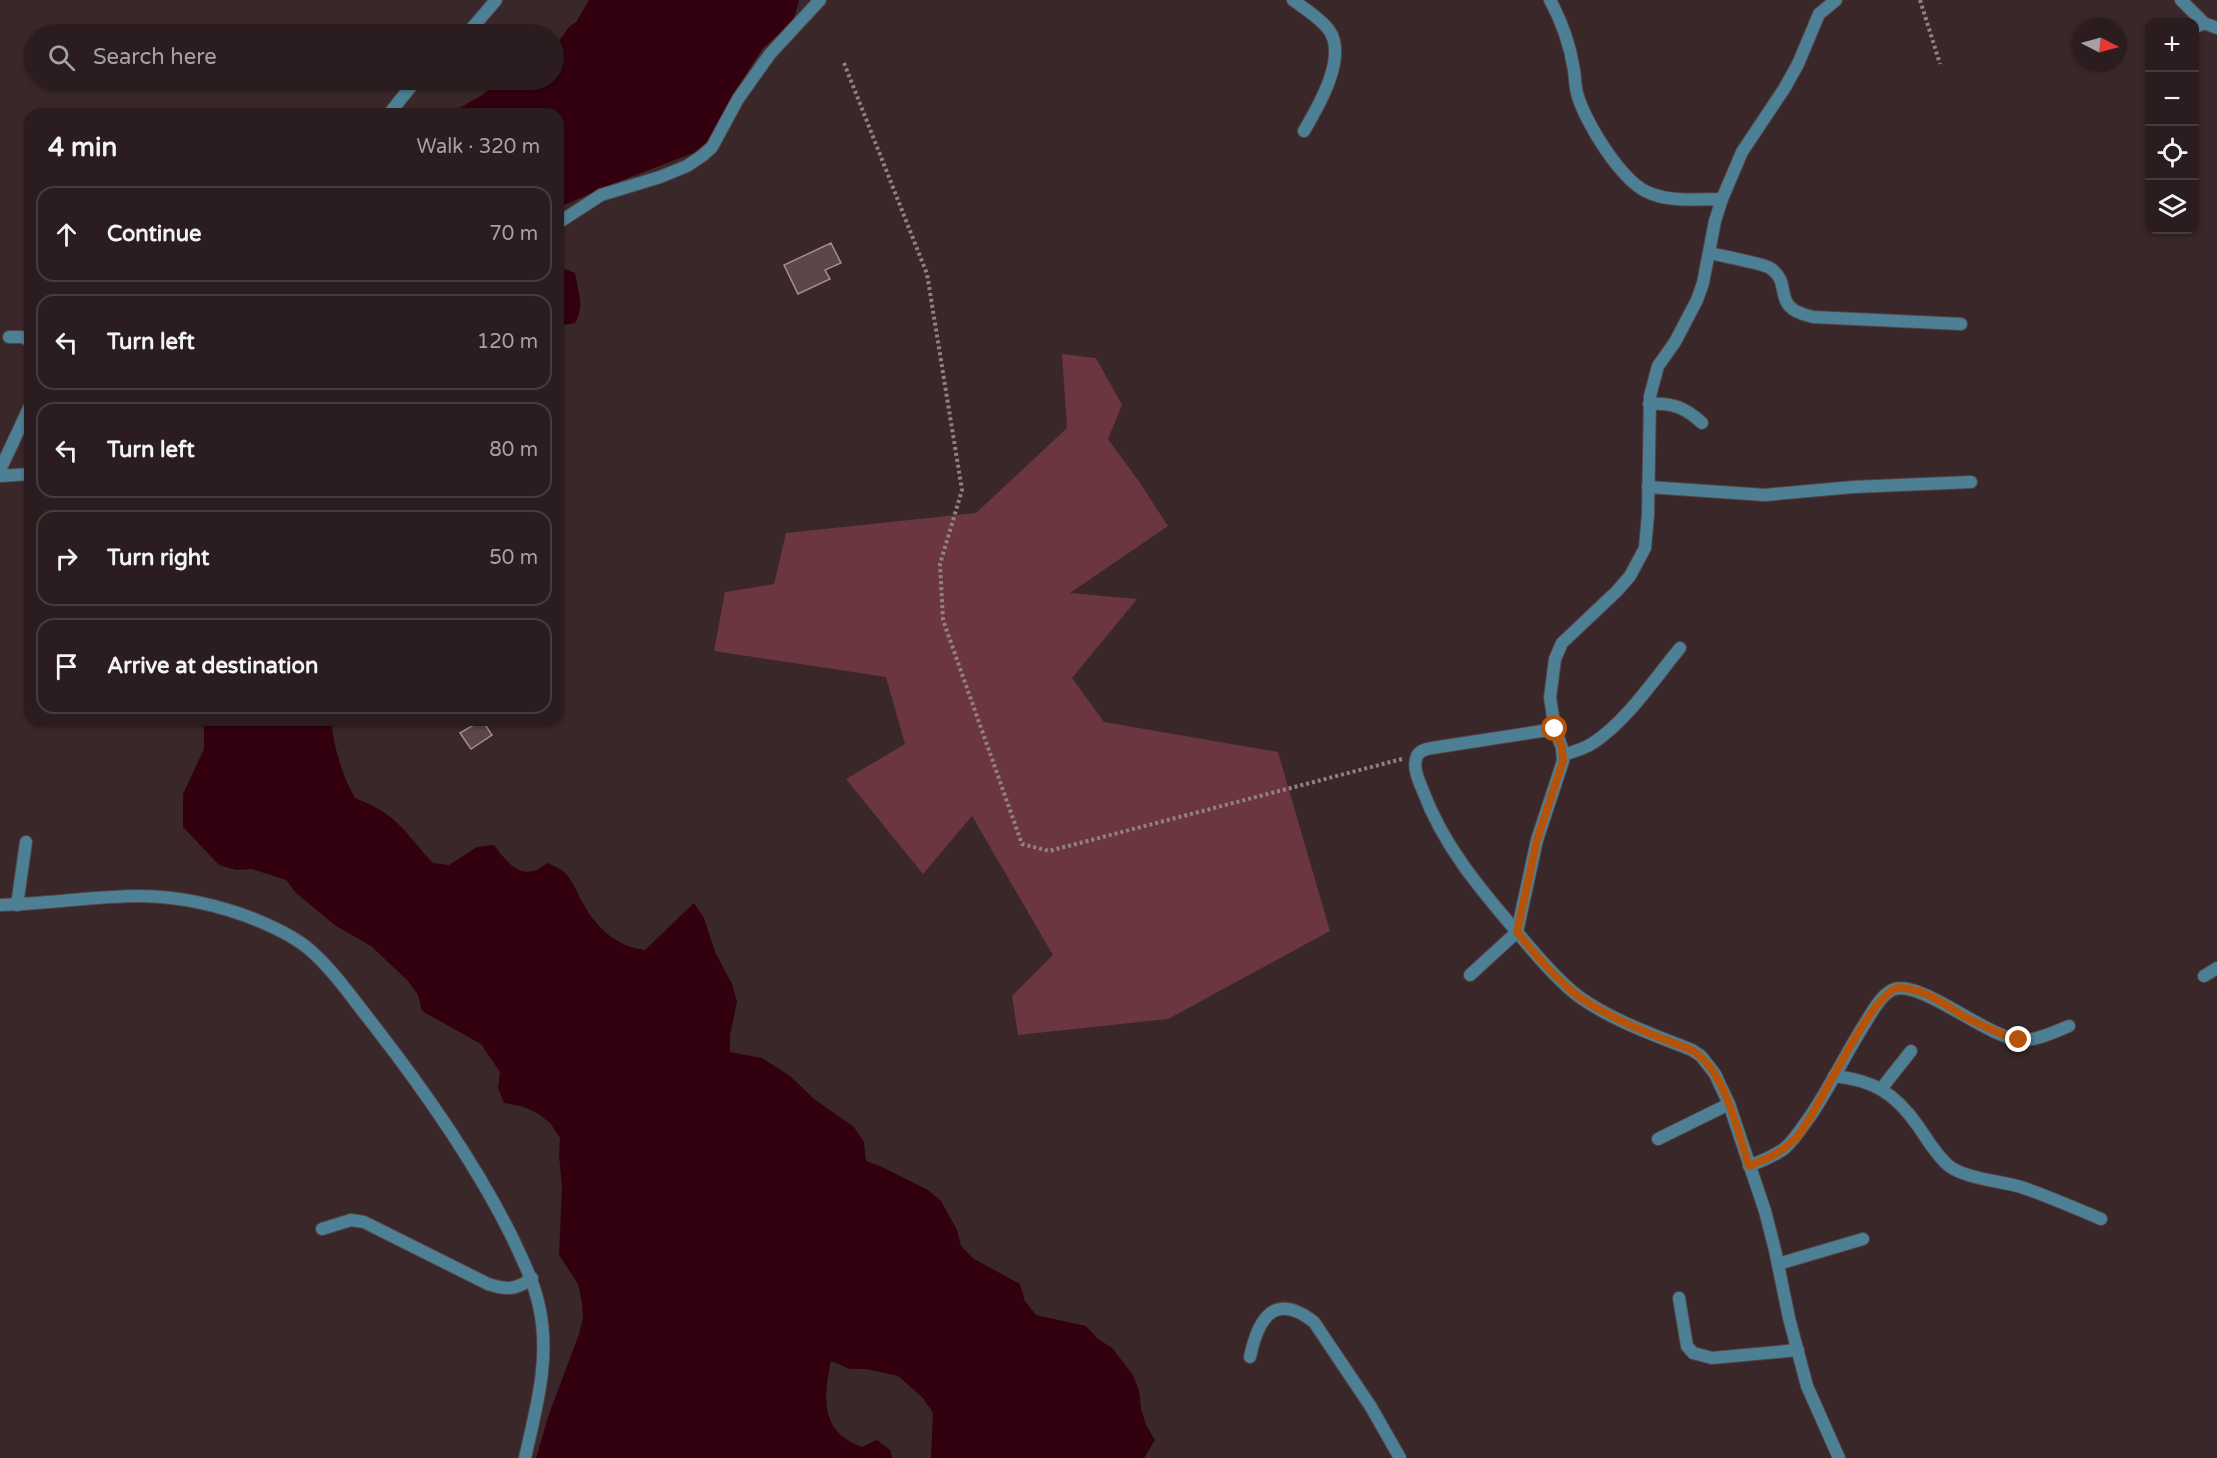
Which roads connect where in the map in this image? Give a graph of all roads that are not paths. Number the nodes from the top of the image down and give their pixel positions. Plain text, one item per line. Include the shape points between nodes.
1 (496, 0) edge
2 (820, 0) edge
3 (1293, 0) edge
4 (1550, 0) edge
5 (1836, 0) edge
6 (2181, 0) edge
7 (2193, 18) edge
8 (476, 24) edge
9 (2199, 26) edge
10 (2217, 28) edge
11 (408, 90) edge
12 (394, 108) edge
13 (1304, 131) dead end
14 (1722, 199) junction
15 (564, 219) edge
16 (1710, 253) junction
17 (1960, 324) dead end
18 (9, 336) dead end
19 (24, 338) edge
20 (1649, 404) junction
21 (24, 419) edge
22 (1702, 423) dead end
23 (0, 470) edge
24 (24, 474) edge
25 (0, 476) edge
26 (1971, 482) dead end
27 (1648, 487) junction
28 (1680, 648) dead end
29 (1555, 729) junction
30 (1563, 755) junction
31 (26, 842) dead end
32 (0, 905) edge
33 (17, 905) junction
34 (1517, 932) junction
35 (2217, 968) edge
36 (1470, 975) dead end
37 (2204, 976) dead end
38 (2069, 1026) dead end
39 (1911, 1051) dead end
40 (1834, 1076) junction
41 (1881, 1089) junction
42 (1729, 1104) junction
43 (1658, 1139) dead end
44 (1749, 1166) junction
45 (2101, 1219) dead end
46 (322, 1229) dead end
47 (1863, 1239) dead end
48 (1778, 1264) junction
49 (532, 1278) junction
50 (1679, 1298) dead end
51 (1798, 1350) junction
52 (1250, 1357) dead end
53 (525, 1458) edge
54 (1400, 1458) edge
55 (1839, 1458) edge

1 - 8 street
2 - 15 street via 770,54 738,99 712,147 702,156 660,177 601,195
3 - 13 street via 1330,32 1335,48 1332,72
4 - 14 street via 1569,43 1576,92 1587,118 1622,169 1651,194
5 - 14 street via 1814,22 1798,64 1742,152
6 - 7 street
9 - 10 street
11 - 12 street
14 - 16 street
16 - 17 street via 1769,268 1780,281 1787,305 1796,313
16 - 20 street via 1697,300 1658,366
18 - 19 street
20 - 22 street via 1666,402 1689,411
20 - 27 street
21 - 23 street
24 - 25 street
26 - 27 street via 1765,495
27 - 29 street via 1645,548 1637,564 1617,591 1562,643 1555,658 1550,698
28 - 30 street via 1607,732 1582,749
29 - 30 street
29 - 34 street via 1432,748 1417,755 1418,779 1433,818 1466,868
30 - 34 street via 1537,840
31 - 33 street
32 - 33 street
33 - 49 street via 132,896 206,904 257,920 310,950 400,1059 462,1148
34 - 36 street
34 - 42 street via 1578,996 1616,1018 1701,1056 1715,1074
35 - 37 street
38 - 40 street via 2019,1040 1923,994 1898,988 1890,991 1872,1012
39 - 41 street
40 - 41 street via 1859,1079
40 - 44 street via 1798,1136 1784,1149
41 - 45 street via 1916,1122 1950,1167 2022,1188
42 - 43 street
42 - 44 street
44 - 48 street
46 - 49 street via 351,1220 364,1222 501,1288 521,1287
47 - 48 street
48 - 51 street
49 - 53 street via 542,1322 544,1354
50 - 51 street via 1687,1346 1693,1353 1712,1358
51 - 55 street via 1807,1386
52 - 54 street via 1263,1319 1274,1311 1289,1309 1302,1313 1314,1322

